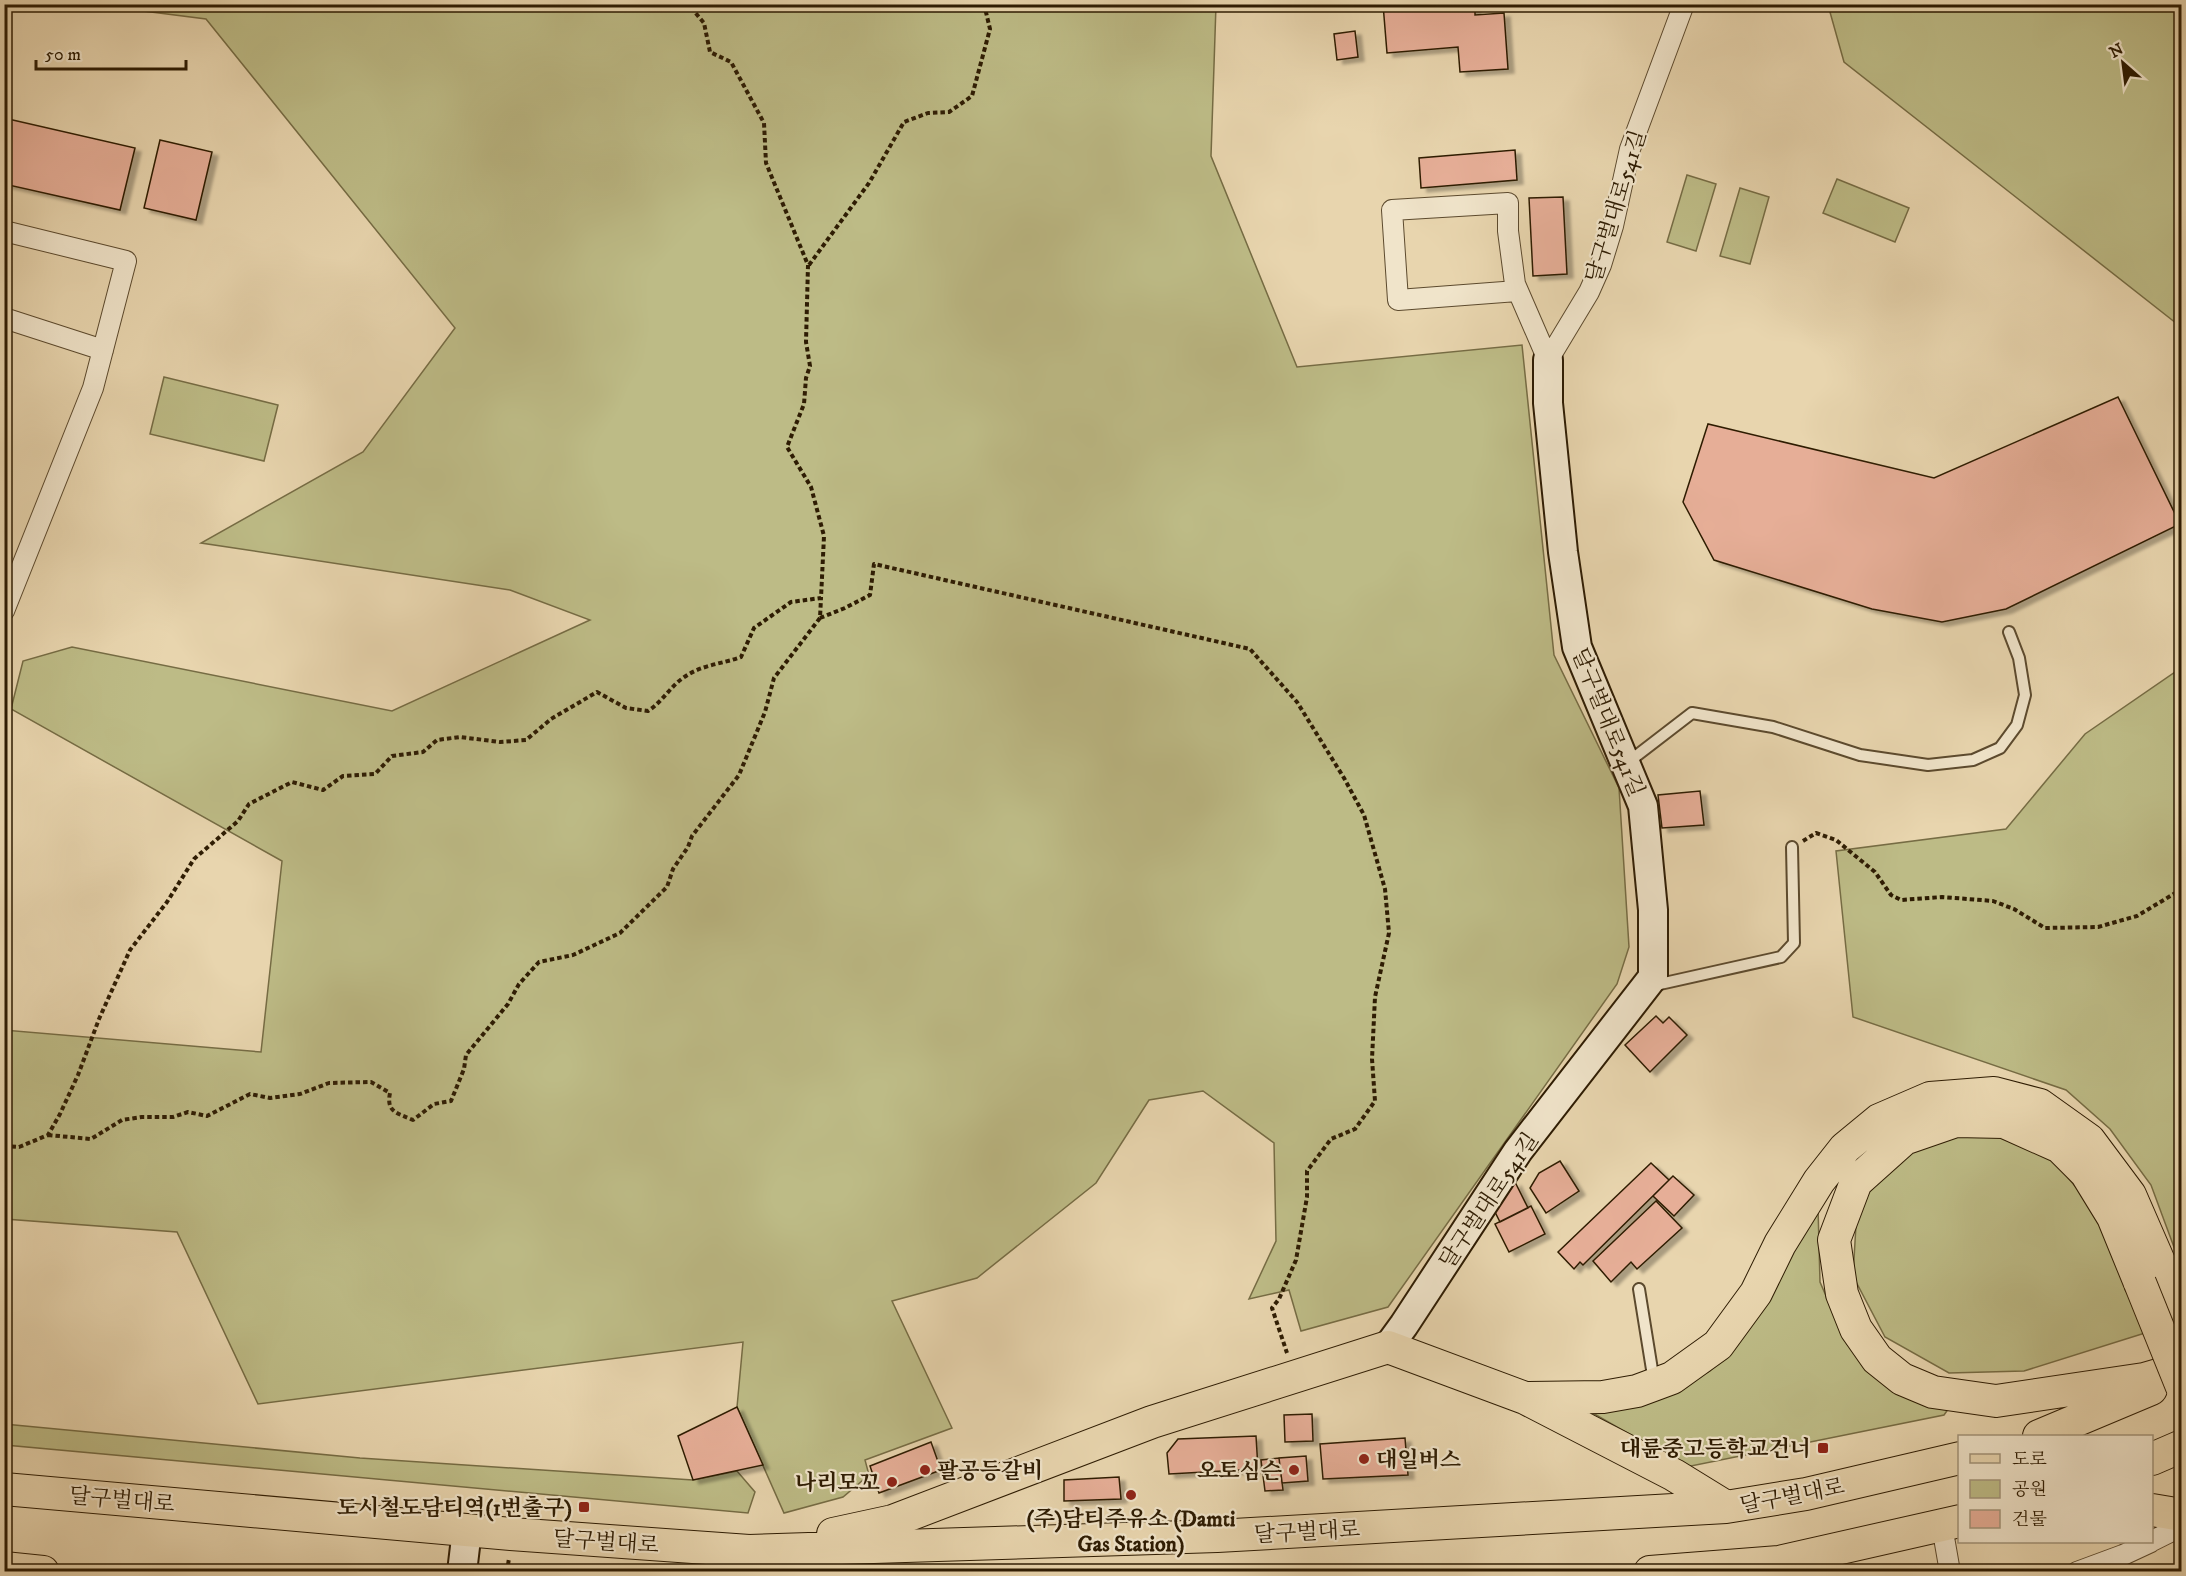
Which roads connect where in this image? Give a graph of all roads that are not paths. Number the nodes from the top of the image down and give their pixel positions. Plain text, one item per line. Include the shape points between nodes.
1 (1684, 4) edge
2 (4, 231) edge
3 (1517, 291) junction
4 (4, 318) edge
5 (103, 350) junction
6 (1548, 360) junction
7 (4, 611) edge
8 (2009, 632) dead end
9 (1626, 764) junction
10 (1792, 847) road end
11 (1645, 987) junction
12 (2152, 1278) junction
13 (1639, 1289) dead end
14 (2181, 1321) edge
15 (1388, 1347) junction
16 (2181, 1368) edge
17 (2181, 1376) edge
18 (1654, 1385) junction
19 (2181, 1387) edge
20 (1525, 1398) junction
21 (2044, 1435) edge
22 (2181, 1446) edge
23 (1958, 1458) edge
24 (2153, 1458) edge
25 (4, 1489) edge
26 (1726, 1507) junction
27 (2153, 1510) edge
28 (2181, 1515) edge
29 (1951, 1524) edge
30 (2181, 1526) edge
31 (467, 1530) junction
32 (2153, 1540) edge
33 (2147, 1543) edge
34 (749, 1551) junction
35 (462, 1572) edge
36 (1650, 1572) edge
37 (1950, 1572) edge
38 (2077, 1572) edge

1 - 6 street, 달구벌대로541길 via 1630,149 1601,265
2 - 5 street via 126,261
3 - 3 street via 1508,203 1392,210 1398,300
3 - 6 street
4 - 5 street
5 - 7 street via 93,388
6 - 9 street, 달구벌대로541길 via 1548,403 1563,552 1577,647
8 - 9 lane via 2019,658 2025,694 2017,725 2000,748 1973,760 1928,765 1860,755 1773,727 1692,713
9 - 11 street, 달구벌대로541길 via 1643,806 1653,910 1653,977
10 - 11 lane via 1794,944 1781,957
11 - 15 street, 달구벌대로541길 via 1518,1151
12 - 14 main road
12 - 16 main road via 2086,1173 2060,1147 2004,1122 1956,1121 1904,1139 1856,1182 1834,1240 1842,1294 1856,1329 1877,1359 1902,1379 1933,1392 1996,1401 2144,1379
12 - 18 main road via 2130,1195 2089,1140 2040,1105 1994,1093 1930,1098 1879,1120 1845,1148 1819,1181 1780,1244 1756,1293 1718,1345 1672,1378
12 - 19 main road, bridge
13 - 18 lane
15 - 20 main road
15 - 34 main road via 1152,1422 892,1521
17 - 21 main road
18 - 20 main road via 1603,1397
20 - 26 main road via 1674,1475
22 - 24 main road
23 - 26 main road, 달구벌대로 via 1806,1494
25 - 31 main road, 달구벌대로
26 - 34 main road, 달구벌대로 via 1217,1536
27 - 28 main road
29 - 36 main road via 1779,1562
29 - 37 street
30 - 32 street
31 - 34 main road, 달구벌대로
31 - 35 street
33 - 38 street

